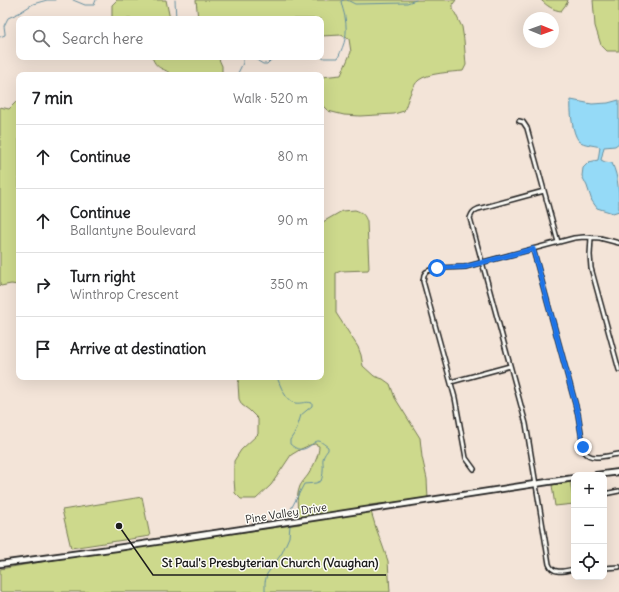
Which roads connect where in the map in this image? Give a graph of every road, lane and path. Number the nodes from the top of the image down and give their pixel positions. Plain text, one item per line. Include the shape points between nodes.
1 (519, 121) dead end
2 (544, 190) junction
3 (591, 237) junction
4 (558, 242) junction
5 (619, 243) edge
6 (533, 249) junction
7 (482, 263) junction
8 (510, 366) junction
9 (619, 370) edge
10 (451, 382) junction
11 (619, 454) edge
12 (474, 469) dead end
13 (619, 472) edge
14 (607, 474) edge
15 (571, 478) edge
16 (536, 484) junction
17 (619, 492) edge
18 (607, 494) edge
19 (0, 564) edge
20 (619, 567) edge
21 (607, 568) edge
22 (571, 569) edge

1 - 2 street via 527,128
2 - 4 street
2 - 7 street via 474,211 470,218
3 - 4 street
3 - 5 street
3 - 9 street via 591,268
4 - 6 street
6 - 7 street
6 - 11 street via 578,414 584,450 592,457
7 - 8 street
7 - 10 street via 463,268 437,268 426,272 423,278
8 - 10 street
8 - 16 street via 526,424
10 - 12 street via 458,407 466,458
13 - 14 street
15 - 16 street, Pine Valley Drive
16 - 19 street, Pine Valley Drive
16 - 22 street via 550,568 558,571
17 - 18 street
20 - 21 street

